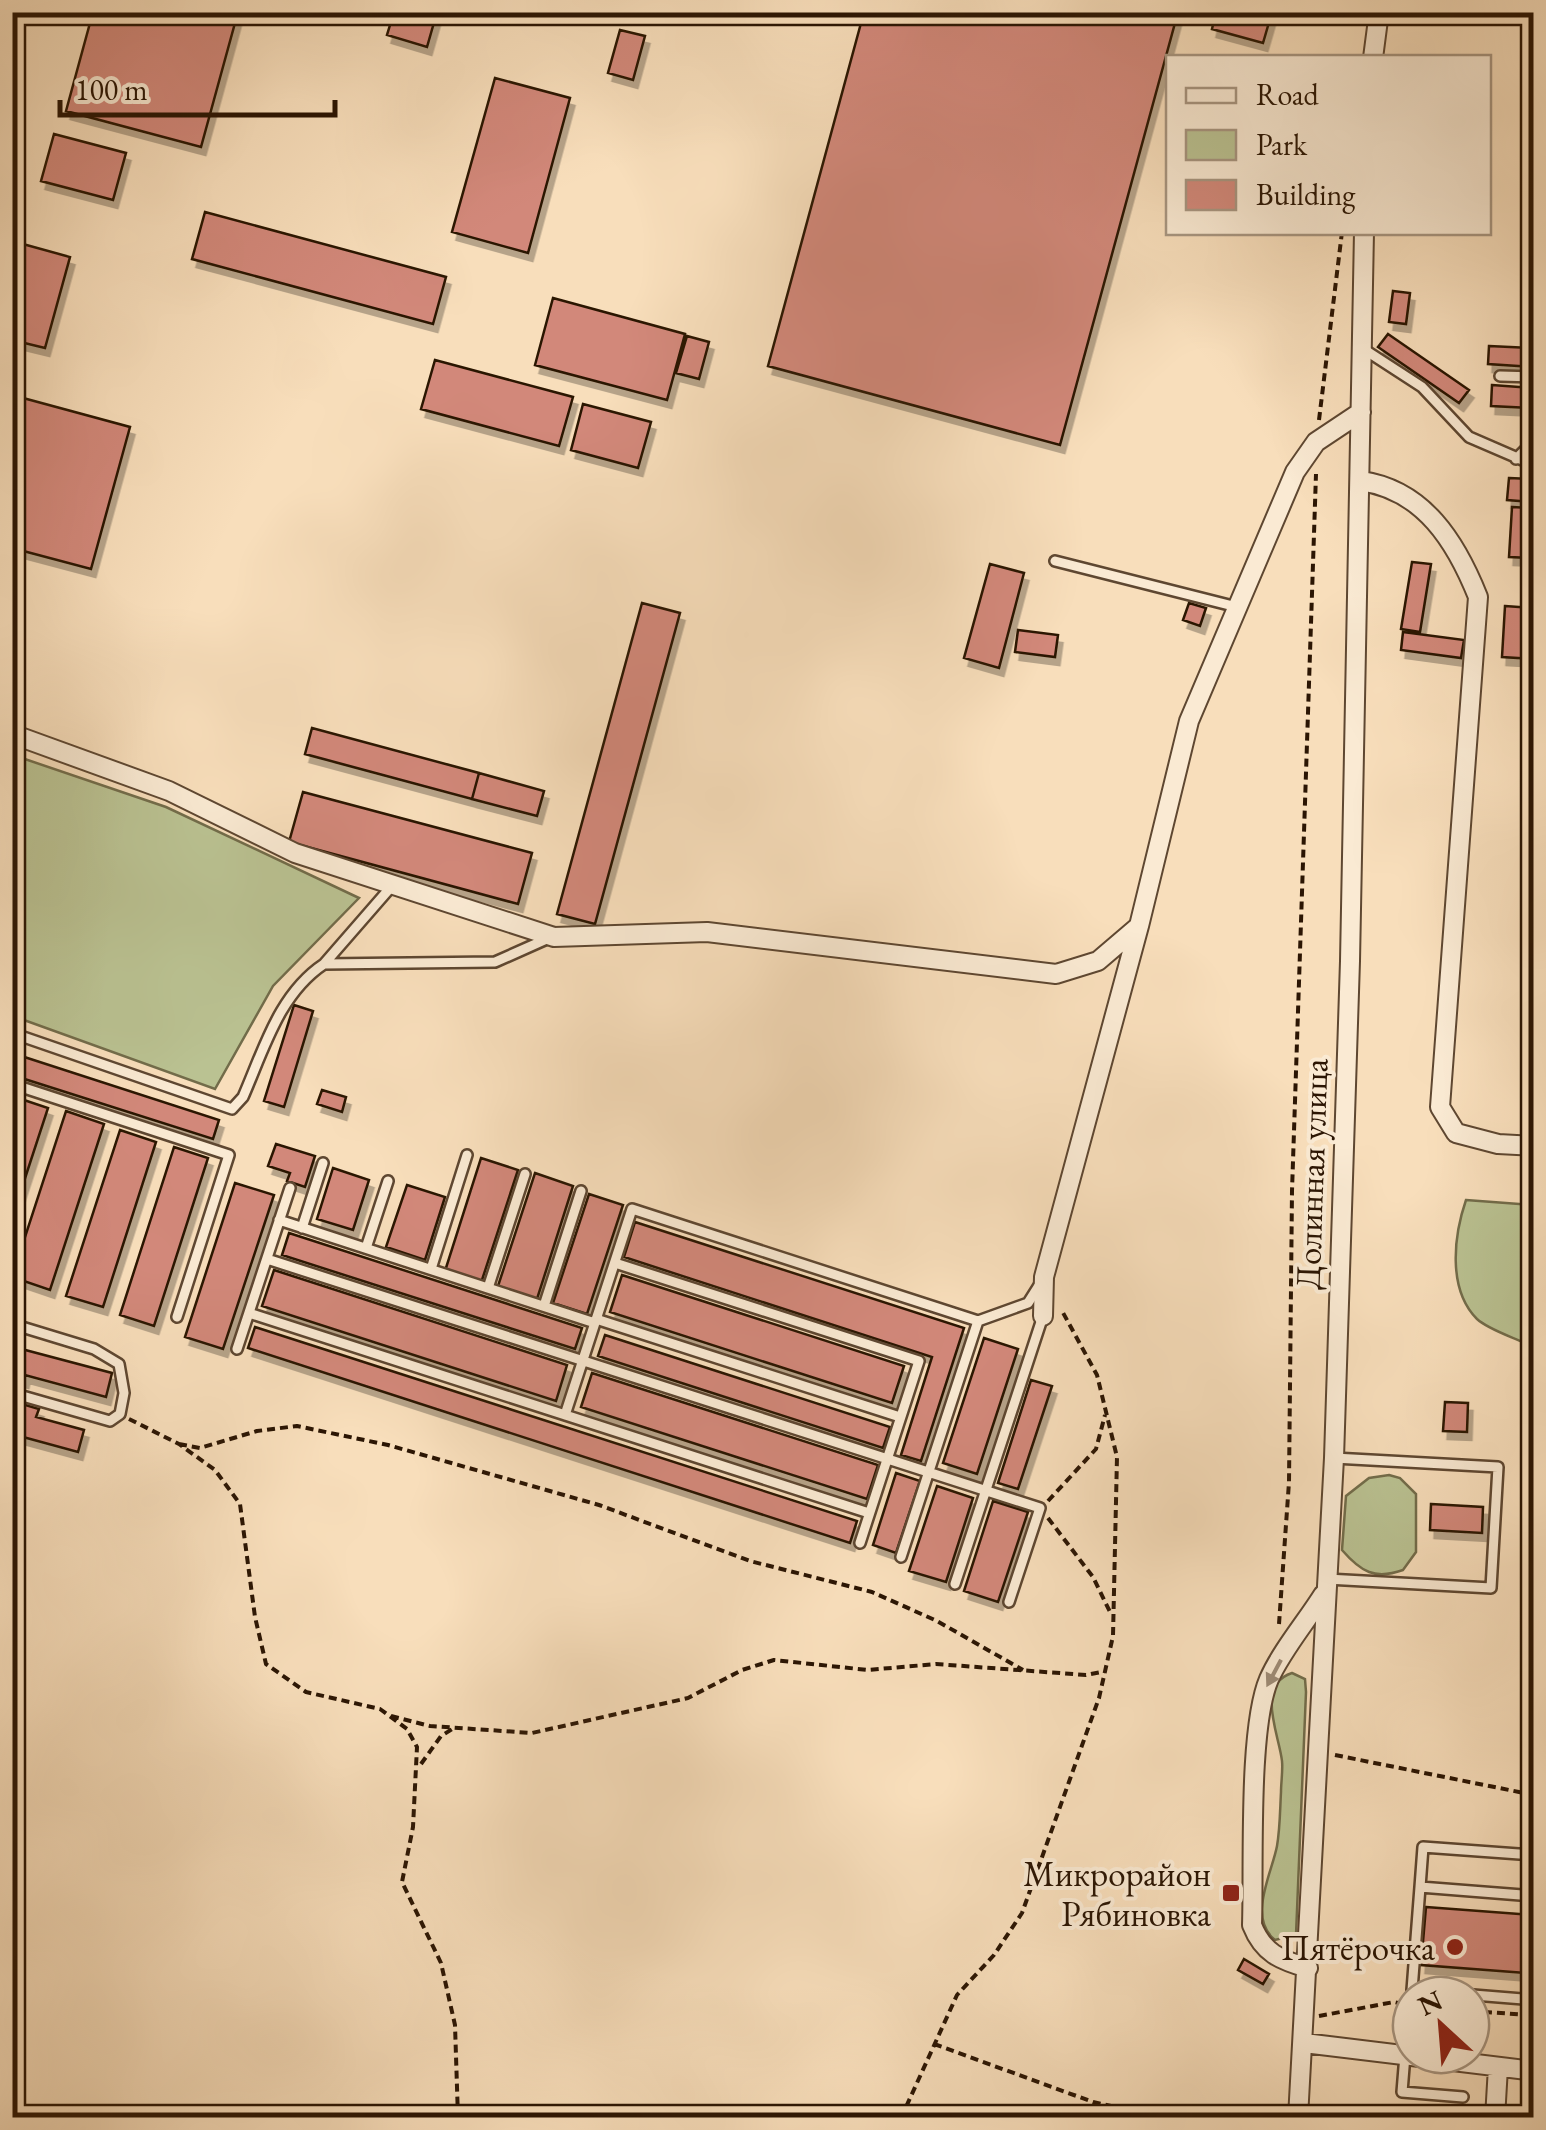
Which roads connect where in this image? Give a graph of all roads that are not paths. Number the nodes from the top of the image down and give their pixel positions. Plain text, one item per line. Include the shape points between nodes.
1 (351, 12) edge
2 (1379, 12) edge
3 (368, 18) dead end
4 (1373, 55) edge
5 (1364, 235) edge
6 (1365, 350) junction
7 (1500, 376) dead end
8 (1534, 378) edge
9 (1360, 412) junction
10 (1534, 441) edge
11 (1516, 459) junction
12 (1534, 465) edge
13 (1361, 481) junction
14 (1055, 561) dead end
15 (1237, 607) junction
16 (12, 734) edge
17 (391, 887) junction
18 (1139, 926) junction
19 (554, 937) junction
20 (324, 964) junction
21 (12, 1033) edge
22 (12, 1084) edge
23 (1534, 1146) edge
24 (468, 1155) dead end
25 (323, 1163) dead end
26 (525, 1174) dead end
27 (388, 1181) dead end
28 (290, 1188) dead end
29 (581, 1191) dead end
30 (279, 1220) junction
31 (302, 1228) junction
32 (366, 1248) junction
33 (267, 1258) junction
34 (614, 1263) junction
35 (430, 1269) junction
36 (1044, 1277) junction
37 (488, 1288) junction
38 (544, 1306) junction
39 (249, 1313) junction
40 (177, 1316) dead end
41 (1042, 1316) joint
42 (596, 1321) junction
43 (978, 1321) junction
44 (12, 1324) edge
45 (237, 1349) dead end
46 (583, 1360) junction
47 (12, 1392) edge
48 (565, 1415) junction
49 (900, 1417) junction
50 (1334, 1458) junction
51 (887, 1459) junction
52 (929, 1472) junction
53 (986, 1490) junction
54 (869, 1513) junction
55 (860, 1543) dead end
56 (901, 1558) dead end
57 (955, 1584) dead end
58 (1326, 1585) junction
59 (1009, 1602) dead end
60 (1534, 1855) edge
61 (1420, 1887) junction
62 (1534, 1896) edge
63 (1308, 1968) junction
64 (1534, 2000) edge
65 (1304, 2043) junction
66 (1391, 2054) edge
67 (1491, 2066) edge
68 (1498, 2067) junction
69 (1534, 2071) edge
70 (1404, 2075) edge
71 (1463, 2097) dead end
72 (1298, 2118) edge
73 (1494, 2118) edge

1 - 3 lane
2 - 4 street
5 - 6 street, Долинная улица
6 - 9 street, Долинная улица
6 - 11 lane via 1422,386 1469,437
7 - 8 lane
9 - 13 street, Долинная улица
9 - 15 street via 1316,442 1295,472
10 - 11 lane
11 - 12 lane
13 - 23 street via 1408,498 1438,523 1462,556 1478,596 1440,1107 1456,1133
13 - 50 street, Долинная улица
14 - 15 lane
15 - 18 street via 1189,720
16 - 17 street via 169,791 295,854
17 - 19 street
17 - 20 lane
18 - 19 street via 1098,961 1056,974 707,932
18 - 36 street
19 - 20 lane via 495,962
20 - 21 lane via 285,1002 232,1109
22 - 40 lane via 229,1155
24 - 35 lane
25 - 31 lane
26 - 37 lane
27 - 32 lane
28 - 30 lane
29 - 38 lane
30 - 31 lane
30 - 33 lane
31 - 32 lane
32 - 35 lane
33 - 39 lane
33 - 46 lane
34 - 42 lane
34 - 43 lane via 632,1210
34 - 49 lane via 918,1361
35 - 37 lane
36 - 41 street
36 - 43 lane via 1028,1303
37 - 38 lane
38 - 42 lane
39 - 45 lane
39 - 48 lane
41 - 53 lane
42 - 46 lane
42 - 49 lane
43 - 52 lane
44 - 47 lane via 94,1348 119,1364 124,1393 120,1414 110,1421
46 - 48 lane
46 - 51 lane
48 - 54 lane
49 - 51 lane
50 - 58 street, Долинная улица
50 - 58 lane via 1498,1468 1491,1588
51 - 52 lane
51 - 54 lane
52 - 53 lane
52 - 56 lane
53 - 57 lane
53 - 59 lane via 1040,1508
54 - 55 lane
58 - 63 street, Долинная улица
58 -> 63 street via 1270,1676 1258,1743 1252,1924 1260,1945
60 - 61 lane via 1423,1847
61 - 62 lane
61 - 64 lane via 1412,1990
63 - 65 street, Долинная улица
65 - 66 street
65 - 72 street, Долинная улица
67 - 68 street
68 - 69 street
68 - 73 street
70 - 71 lane via 1402,2092

